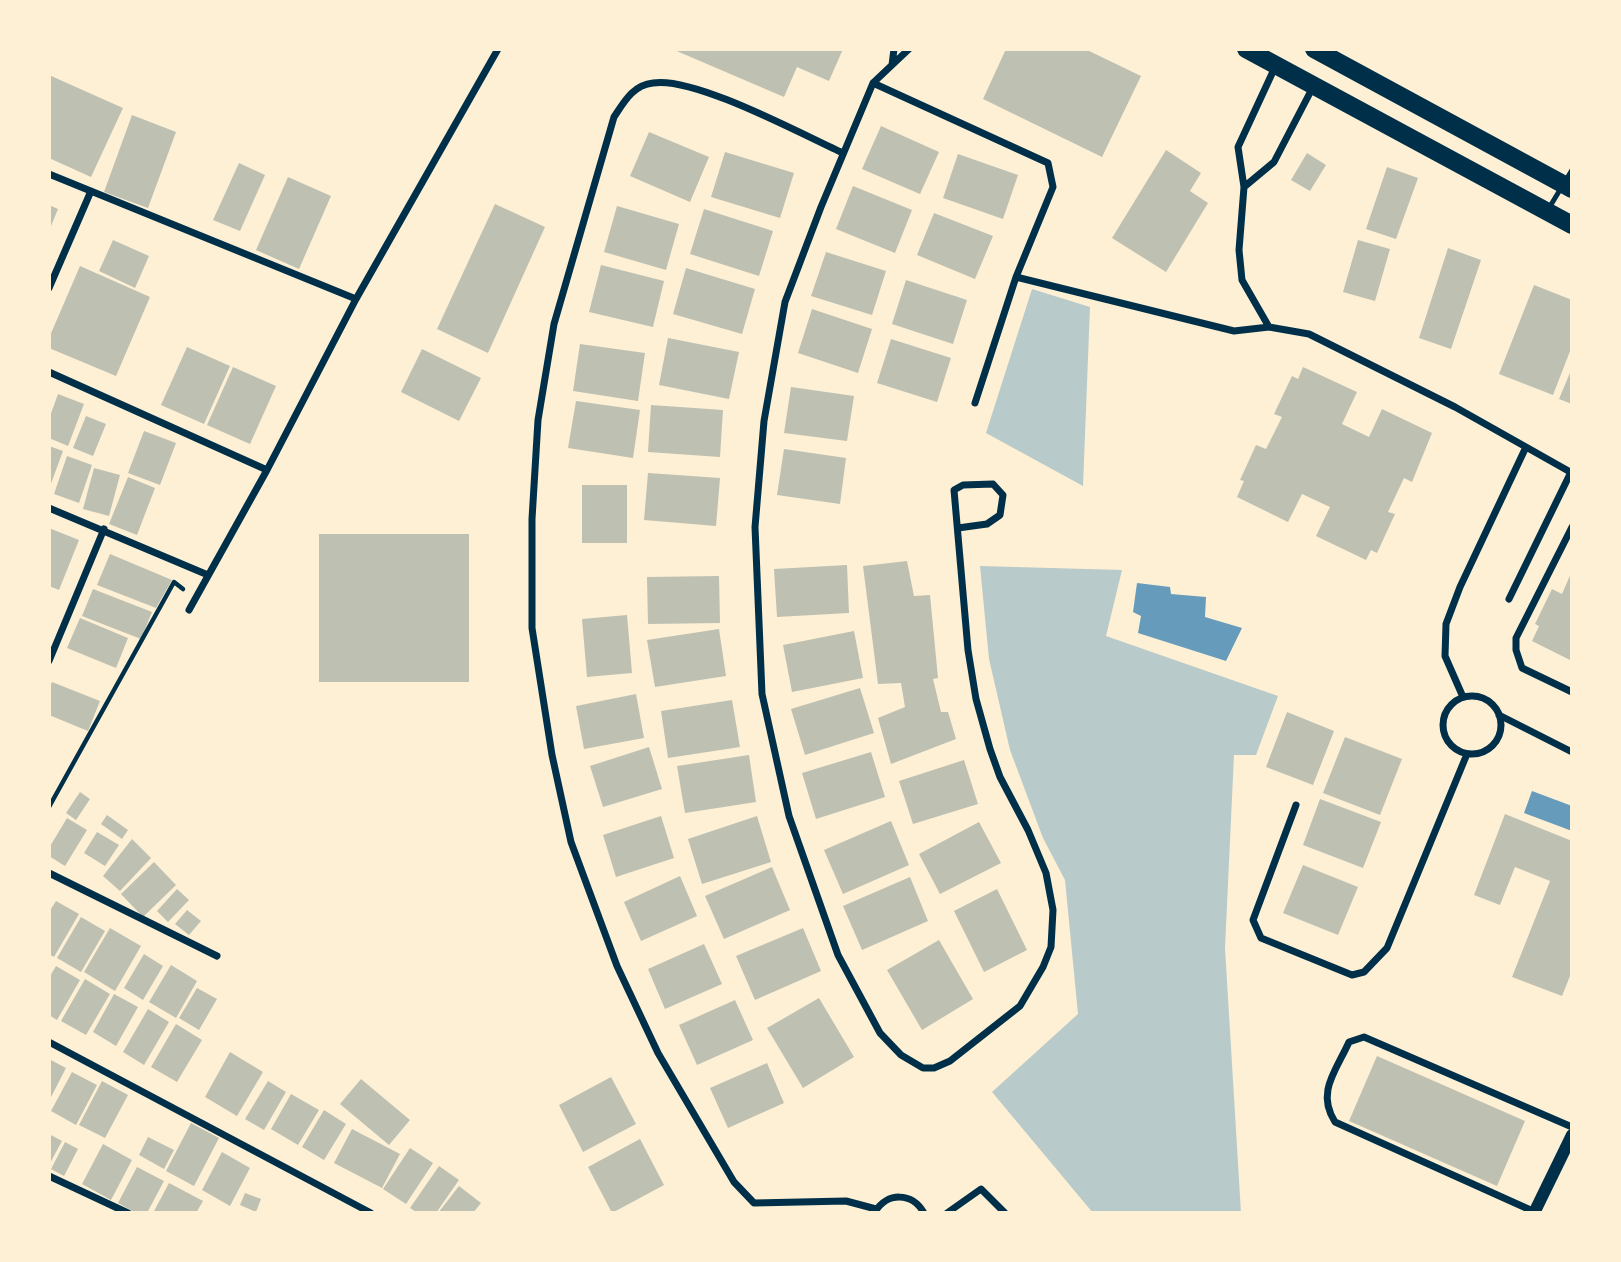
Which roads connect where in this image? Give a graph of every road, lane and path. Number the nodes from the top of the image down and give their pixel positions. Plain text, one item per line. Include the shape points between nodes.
1 (498, 49) edge
2 (894, 49) edge
3 (909, 49) edge
4 (1246, 49) edge
5 (1314, 49) edge
6 (892, 65) junction
7 (1276, 65) junction
8 (873, 83) junction
9 (1314, 84) junction
10 (843, 153) junction
11 (49, 174) edge
12 (1569, 181) edge
13 (1244, 187) junction
14 (90, 191) junction
15 (1547, 211) junction
16 (1572, 225) edge
17 (1016, 277) junction
18 (49, 288) edge
19 (356, 299) junction
20 (1269, 327) junction
21 (49, 372) edge
22 (975, 403) dead end
23 (1527, 447) junction
24 (267, 470) junction
25 (1572, 472) edge
26 (49, 508) edge
27 (1572, 527) edge
28 (958, 528) junction
29 (104, 529) junction
30 (208, 575) junction
31 (196, 597) junction
32 (1509, 599) dead end
33 (189, 610) dead end
34 (49, 661) edge
35 (1572, 692) edge
36 (1463, 697) junction
37 (1499, 715) junction
38 (1572, 752) edge
39 (1467, 754) junction
40 (1296, 805) dead end
41 (49, 807) edge
42 (49, 873) edge
43 (217, 956) dead end
44 (49, 1042) edge
45 (1572, 1126) edge
46 (1572, 1135) edge
47 (49, 1176) edge
48 (875, 1211) edge
49 (1535, 1212) edge
50 (128, 1213) edge
51 (371, 1213) edge
52 (924, 1213) edge
53 (947, 1213) edge
54 (1005, 1213) edge

1 - 19 street
2 - 6 street
3 - 6 street
4 - 7 main road
5 - 12 main road
6 - 8 street
7 - 9 main road
7 - 13 street via 1238,147
8 - 10 street
8 - 17 street via 1048,163 1053,187
9 - 13 street via 1274,162
9 - 15 main road
10 - 28 street via 785,302 764,421 755,527 762,694 789,816 838,955 880,1032 901,1055 923,1068 950,1062 1020,1006 1051,947 1053,910 1046,873 1000,777 976,699
10 - 48 street via 685,85 651,83 632,92 614,117 554,324 538,420 532,628 571,842 617,966 657,1053 734,1182 754,1203 846,1201
11 - 14 street
12 - 15 lane
13 - 20 street via 1239,250 1242,281
14 - 18 street
14 - 19 street
15 - 16 main road
17 - 20 street via 1234,331
17 - 22 street
19 - 24 street
20 - 23 street via 1308,334
21 - 24 street
23 - 25 street
23 - 36 street via 1446,624 1445,656
24 - 30 street
25 - 32 street
26 - 29 street
27 - 35 street via 1516,638 1521,668
28 - 28 street via 954,489 993,484 1003,495 1000,515 987,524
29 - 30 street
29 - 34 street
30 - 31 street
31 - 33 street
31 - 41 path via 174,583
36 - 37 street via 1481,697
36 - 39 street via 1447,708 1442,727 1450,744
37 - 38 street
37 - 39 street via 1501,727 1493,744
39 - 40 street via 1387,948 1364,972 1352,975 1261,937 1253,920
42 - 43 street
44 - 51 street
45 - 49 street via 1364,1037 1349,1042 1325,1093 1335,1122
46 - 49 street
47 - 50 street
48 - 52 street via 899,1196 916,1202
53 - 54 street via 981,1189

